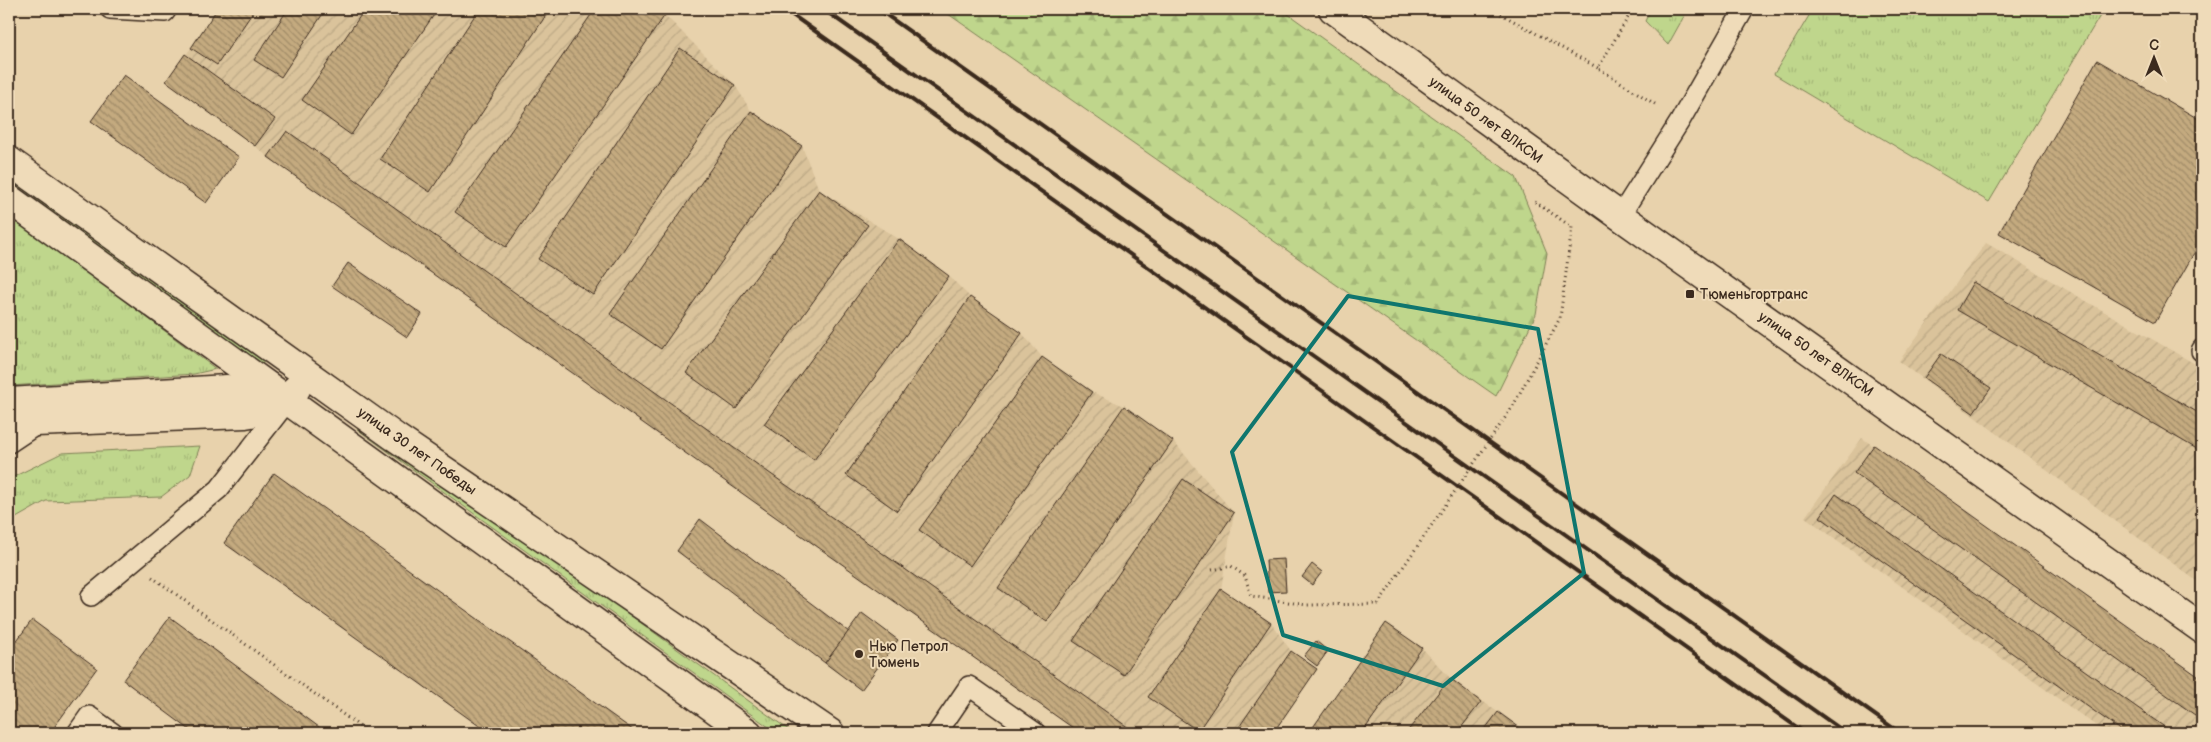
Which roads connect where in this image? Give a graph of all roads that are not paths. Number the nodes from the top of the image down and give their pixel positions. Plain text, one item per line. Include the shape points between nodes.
1 (110, 9) edge
2 (167, 9) edge
3 (1333, 9) edge
4 (1744, 9) edge
5 (9, 161) edge
6 (9, 199) edge
7 (1620, 216) junction
8 (306, 374) junction
9 (288, 401) junction
10 (9, 402) edge
11 (43, 421) junction
12 (9, 423) edge
13 (9, 443) edge
14 (91, 596) dead end
15 (2202, 628) edge
16 (76, 733) edge
17 (113, 733) edge
18 (748, 733) edge
19 (830, 733) edge
20 (937, 733) edge
21 (1036, 733) edge

1 - 2 lane via 165,12
3 - 7 street, улица 50 лет ВЛКСМ
4 - 7 lane via 1680,121
5 - 8 street, улица 30 лет Победы
6 - 9 street
7 - 15 street, улица 50 лет ВЛКСМ
8 - 9 street
8 - 19 street, улица 30 лет Победы
9 - 10 street via 227,389
9 - 11 street via 244,414
9 - 14 lane via 220,489
9 - 18 street
11 - 12 street
11 - 13 lane
16 - 17 lane via 89,716
20 - 21 lane via 969,686

